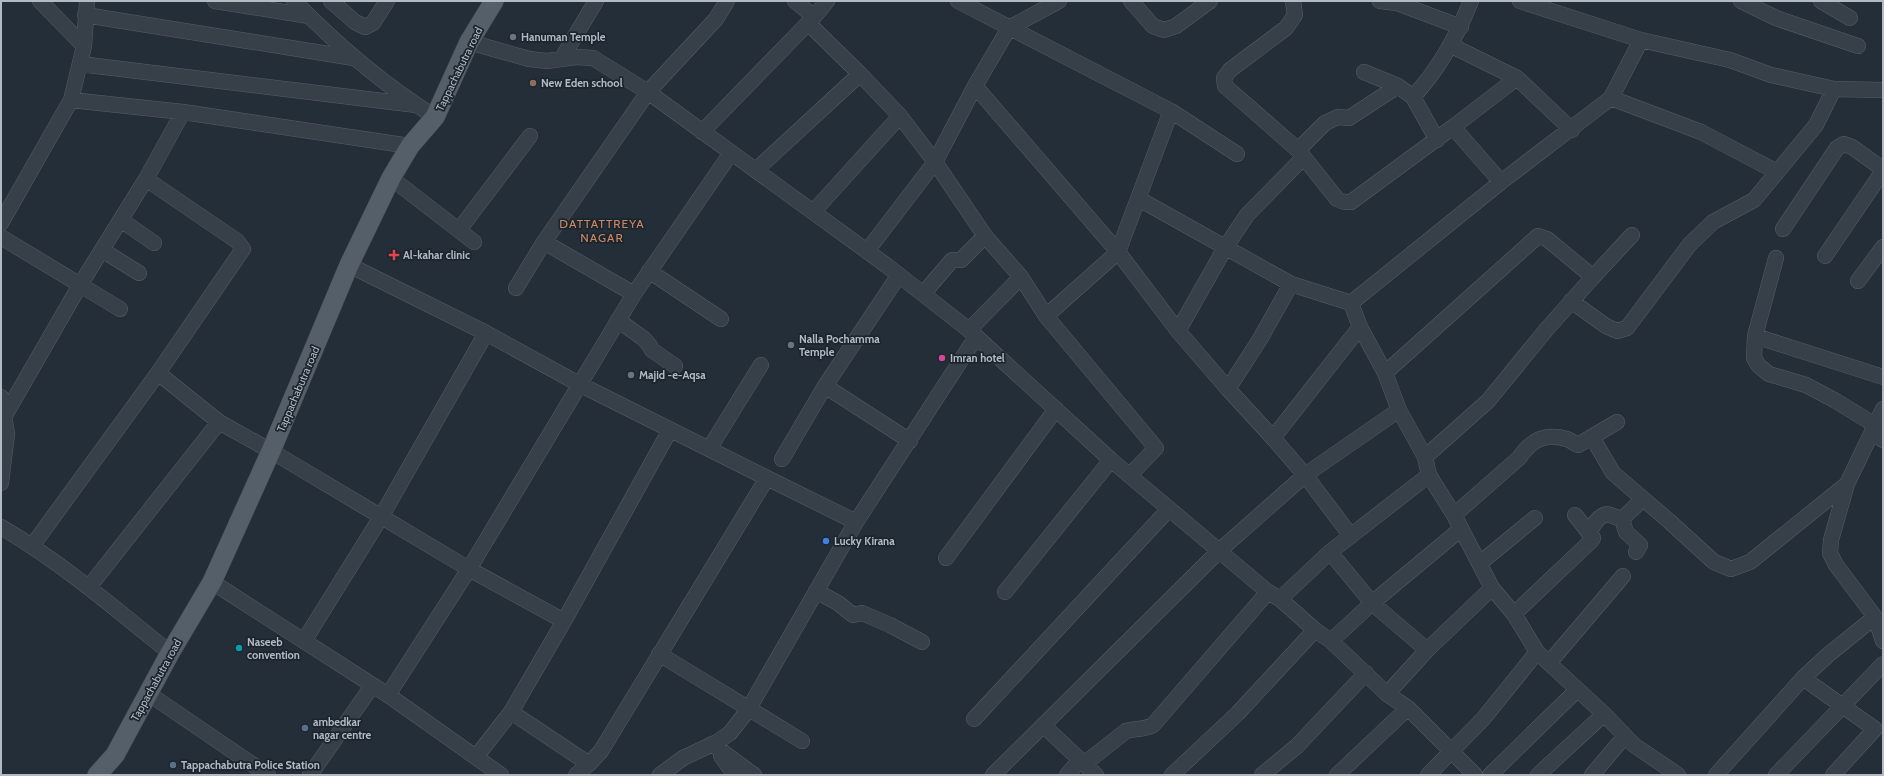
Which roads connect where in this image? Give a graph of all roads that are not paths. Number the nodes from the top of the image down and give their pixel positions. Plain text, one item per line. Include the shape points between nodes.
1 (40, 1) edge
2 (215, 1) edge
3 (294, 1) edge
4 (331, 1) edge
5 (387, 1) edge
6 (494, 1) edge
7 (596, 1) edge
8 (728, 1) edge
9 (795, 1) edge
10 (827, 1) edge
11 (958, 1) edge
12 (1131, 1) edge
13 (1210, 1) edge
14 (1294, 1) edge
15 (1380, 1) edge
16 (1471, 1) edge
17 (1520, 1) edge
18 (1741, 1) edge
19 (1821, 1) edge
20 (1398, 2) edge
21 (1049, 3) edge
22 (86, 8) edge
23 (309, 16) junction
24 (1850, 18) dead end
25 (811, 20) junction
26 (1461, 27) junction
27 (1010, 28) junction
28 (1641, 40) junction
29 (469, 42) junction
30 (1450, 45) junction
31 (84, 46) junction
32 (1858, 46) dead end
33 (354, 58) junction
34 (562, 58) junction
35 (80, 64) junction
36 (1364, 72) dead end
37 (860, 74) junction
38 (1517, 78) junction
39 (975, 86) junction
40 (1398, 86) junction
41 (1834, 89) junction
42 (1883, 90) edge
43 (648, 92) junction
44 (1413, 97) junction
45 (1611, 98) junction
46 (71, 100) junction
47 (416, 105) junction
48 (1171, 111) junction
49 (183, 112) junction
50 (900, 116) junction
51 (435, 117) junction
52 (1453, 127) junction
53 (1572, 130) junction
54 (702, 132) junction
55 (530, 136) dead end
56 (1437, 140) junction
57 (410, 146) junction
58 (731, 153) junction
59 (1237, 154) dead end
60 (1300, 154) junction
61 (935, 162) junction
62 (756, 170) junction
63 (1883, 170) edge
64 (1777, 172) junction
65 (391, 178) junction
66 (146, 179) junction
67 (1501, 182) junction
68 (1139, 199) junction
69 (814, 211) junction
70 (121, 220) junction
71 (1, 223) edge
72 (1783, 229) dead end
73 (459, 230) junction
74 (1632, 235) dead end
75 (985, 236) junction
76 (1, 237) edge
77 (154, 242) dead end
78 (474, 242) dead end
79 (544, 242) junction
80 (1883, 247) edge
81 (1225, 248) junction
82 (102, 250) junction
83 (867, 251) junction
84 (1118, 252) junction
85 (1825, 256) dead end
86 (1776, 258) dead end
87 (349, 265) junction
88 (649, 271) junction
89 (139, 273) dead end
90 (899, 275) junction
91 (1021, 277) junction
92 (1594, 277) junction
93 (1858, 281) dead end
94 (1291, 284) junction
95 (80, 285) junction
96 (516, 288) dead end
97 (634, 294) junction
98 (923, 294) junction
99 (1571, 301) junction
100 (1351, 303) junction
101 (120, 309) dead end
102 (1046, 316) junction
103 (721, 318) dead end
104 (618, 320) junction
105 (1360, 327) junction
106 (1178, 331) junction
107 (486, 332) junction
108 (972, 334) junction
109 (1754, 336) junction
110 (761, 365) dead end
111 (675, 366) dead end
112 (158, 373) junction
113 (1385, 373) junction
114 (1883, 377) edge
115 (579, 384) junction
116 (825, 386) junction
117 (1228, 389) junction
118 (1, 397) edge
119 (1056, 409) junction
120 (1883, 409) edge
121 (1398, 410) junction
122 (4, 418) junction
123 (219, 422) junction
124 (1617, 422) dead end
125 (670, 430) junction
126 (1877, 432) edge
127 (4, 434) edge
128 (1592, 437) junction
129 (1273, 438) junction
130 (910, 440) junction
131 (709, 449) junction
132 (271, 451) junction
133 (1425, 457) junction
134 (782, 458) dead end
135 (1111, 460) junction
136 (1130, 475) junction
137 (1305, 475) junction
138 (1429, 475) junction
139 (767, 478) junction
140 (1, 483) edge
141 (1847, 484) junction
142 (1643, 499) junction
143 (1169, 509) junction
144 (1454, 515) junction
145 (1575, 515) dead end
146 (381, 517) junction
147 (1535, 518) dead end
148 (1622, 519) junction
149 (856, 522) junction
150 (1, 527) edge
151 (1461, 530) junction
152 (1590, 532) junction
153 (1351, 536) junction
154 (32, 546) junction
155 (1219, 551) junction
156 (1330, 552) junction
157 (1636, 552) dead end
158 (946, 558) dead end
159 (1480, 563) junction
160 (469, 569) junction
161 (1623, 576) dead end
162 (212, 582) junction
163 (89, 587) junction
164 (1492, 588) junction
165 (816, 591) junction
166 (1005, 592) dead end
167 (1274, 595) junction
168 (1372, 604) junction
169 (1514, 614) junction
170 (1875, 617) junction
171 (564, 621) junction
172 (1315, 630) junction
173 (304, 641) junction
174 (1331, 641) junction
175 (1883, 641) edge
176 (922, 642) dead end
177 (1427, 650) junction
178 (1537, 652) junction
179 (170, 653) junction
180 (659, 654) junction
181 (1549, 663) junction
182 (1883, 664) edge
183 (1366, 673) junction
184 (1803, 678) junction
185 (372, 686) junction
186 (1577, 690) junction
187 (149, 694) junction
188 (1387, 694) junction
189 (388, 695) junction
190 (1842, 706) junction
191 (1408, 708) junction
192 (748, 710) junction
193 (511, 712) junction
194 (1604, 714) junction
195 (974, 719) dead end
196 (1043, 725) junction
197 (1880, 729) edge
198 (1625, 736) junction
199 (802, 741) dead end
200 (712, 744) junction
201 (1451, 752) junction
202 (476, 757) junction
203 (1082, 762) junction
204 (589, 764) junction
205 (1661, 770) edge
206 (97, 775) edge
207 (268, 775) edge
208 (310, 775) edge
209 (501, 775) edge
210 (576, 775) edge
211 (660, 775) edge
212 (735, 775) edge
213 (754, 775) edge
214 (993, 775) edge
215 (1067, 775) edge
216 (1096, 775) edge
217 (1172, 775) edge
218 (1262, 775) edge
219 (1336, 775) edge
220 (1428, 775) edge
221 (1475, 775) edge
222 (1490, 775) edge
223 (1538, 775) edge
224 (1592, 775) edge
225 (1678, 775) edge
226 (1716, 775) edge
227 (1776, 775) edge
228 (1833, 775) edge

1 - 31 street
2 - 23 street
3 - 23 street
4 - 5 street via 366,27 373,24
6 - 29 main road, Tappachabutra road
7 - 34 street
8 - 43 street via 716,19
9 - 25 street
10 - 25 street
11 - 27 street
12 - 13 street via 1153,26 1164,30 1176,26
14 - 60 street via 1295,15 1286,28 1230,70 1224,78 1225,86
15 - 20 street
16 - 26 street
17 - 28 street
18 - 32 street via 1776,18
19 - 24 street
20 - 26 street
21 - 27 street
22 - 31 street
22 - 33 street
23 - 33 street
25 - 37 street
25 - 54 street
26 - 30 street
27 - 39 street
27 - 48 street
28 - 41 street via 1730,60 1771,75
28 - 45 street
29 - 34 street via 529,59 547,61
29 - 51 main road, Tappachabutra road
30 - 38 street
30 - 44 street via 1430,79
31 - 35 street
33 - 47 street
34 - 43 street via 593,58
35 - 46 street
35 - 47 street
36 - 40 street
37 - 50 street
37 - 62 street
38 - 52 street
38 - 53 street
39 - 61 street
39 - 84 street
40 - 44 street
40 - 60 street via 1349,118 1338,117 1325,123
41 - 42 street
41 - 64 street via 1816,125
43 - 54 street
43 - 79 street
44 - 56 street
45 - 53 street
45 - 64 street via 1701,132
46 - 49 street
46 - 71 street
47 - 51 street
48 - 59 street
48 - 68 street
49 - 57 street
49 - 66 street
50 - 61 street
50 - 69 street
51 - 57 main road, Tappachabutra road
52 - 56 street
52 - 67 street
53 - 67 street
54 - 58 street
55 - 73 street
56 - 60 street via 1351,202 1337,199
57 - 65 main road, Tappachabutra road
58 - 62 street
58 - 88 street
60 - 81 street via 1247,215
61 - 75 street
61 - 83 street
62 - 69 street
63 - 72 street via 1852,146 1844,144 1837,148
63 - 85 street
64 - 99 street via 1754,200 1713,222 1690,244 1627,328 1616,331
65 - 73 street
65 - 87 main road, Tappachabutra road
66 - 70 street
66 - 112 street via 237,241 243,249
67 - 100 street
68 - 81 street
68 - 84 street
69 - 83 street
70 - 77 street
70 - 82 street
73 - 78 street
74 - 92 street
75 - 91 street
75 - 98 street via 961,260 952,260
76 - 95 street
79 - 96 street
79 - 97 street
80 - 93 street
81 - 94 street
81 - 106 street
82 - 89 street
82 - 95 street
83 - 90 street
84 - 102 street
84 - 106 street
86 - 109 street
87 - 107 street
87 - 132 main road, Tappachabutra road
88 - 97 street
88 - 103 street
90 - 98 street
90 - 116 street
91 - 102 street
91 - 108 street
92 - 99 street
92 - 113 street via 1547,239 1538,236
94 - 100 street
94 - 117 street
95 - 101 street
95 - 122 street
97 - 104 street
98 - 108 street
99 - 133 street via 1488,401
100 - 105 street
102 - 136 street via 1156,448
104 - 111 street
104 - 115 street
105 - 113 street
105 - 129 street
106 - 117 street
107 - 115 street
107 - 146 street
108 - 119 street
108 - 130 street
109 - 114 street
109 - 126 street via 1754,358 1769,374 1806,386 1836,401
110 - 131 street
112 - 123 street
112 - 154 street
113 - 121 street
115 - 125 street
115 - 160 street
116 - 130 street
116 - 134 street
117 - 129 street
118 - 122 street
119 - 135 street
119 - 158 street
120 - 126 street
121 - 133 street
121 - 137 street
122 - 127 street
123 - 132 street
123 - 163 street
124 - 128 street
125 - 131 street
125 - 171 street
126 - 141 street
127 - 140 street
128 - 142 street via 1613,473
128 - 144 street via 1578,445 1551,436 1533,442 1519,458
129 - 137 street
130 - 149 street
131 - 139 street
132 - 146 street
132 - 162 main road, Tappachabutra road
133 - 138 street
135 - 136 street
135 - 166 street
136 - 143 street
137 - 153 street
137 - 155 street
138 - 144 street
138 - 153 street
139 - 149 street
139 - 180 street
141 - 142 street via 1750,562 1731,568 1714,562
141 - 170 street via 1831,540 1830,553
142 - 148 street
143 - 155 street
143 - 195 street
144 - 151 street
145 - 152 street
146 - 160 street
146 - 173 street
147 - 159 street
148 - 152 street via 1607,514 1602,516
148 - 157 street via 1626,532 1640,545
149 - 165 street
150 - 154 street
151 - 159 street
151 - 168 street
152 - 169 street via 1593,538 1591,541
153 - 156 street
154 - 163 street
155 - 167 street
155 - 196 street
156 - 167 street
156 - 168 street
159 - 164 street
160 - 171 street
160 - 189 street
161 - 181 street
162 - 173 street
162 - 179 main road, Tappachabutra road
163 - 179 street
164 - 169 street
164 - 177 street
165 - 176 street via 853,615 862,613
165 - 192 street
167 - 172 street
167 - 203 street via 1153,725 1145,729 1126,731
168 - 174 street
168 - 177 street
169 - 178 street
170 - 175 street
170 - 184 street
171 - 193 street
172 - 174 street
172 - 217 street via 1238,713
173 - 185 street
174 - 183 street
177 - 188 street
178 - 181 street
178 - 201 street via 1483,719
179 - 187 main road, Tappachabutra road
180 - 192 street
180 - 204 street via 601,751
181 - 186 street
182 - 190 street
183 - 188 street
183 - 218 street via 1297,746
184 - 190 street
184 - 226 street
185 - 189 street
185 - 208 street
186 - 194 street
186 - 222 street
187 - 206 main road, Tappachabutra road via 115,755
187 - 207 street
188 - 191 street
189 - 202 street
190 - 197 street
190 - 227 street
191 - 201 street
191 - 219 street
192 - 199 street
192 - 200 street via 730,733
193 - 202 street
193 - 204 street
194 - 198 street
194 - 223 street
196 - 203 street
196 - 214 street
197 - 228 street
198 - 205 street
198 - 224 street
200 - 211 street via 683,758
200 - 212 street
200 - 213 street
201 - 220 street
201 - 221 street
202 - 209 street
203 - 215 street
203 - 216 street
204 - 210 street
205 - 225 street

